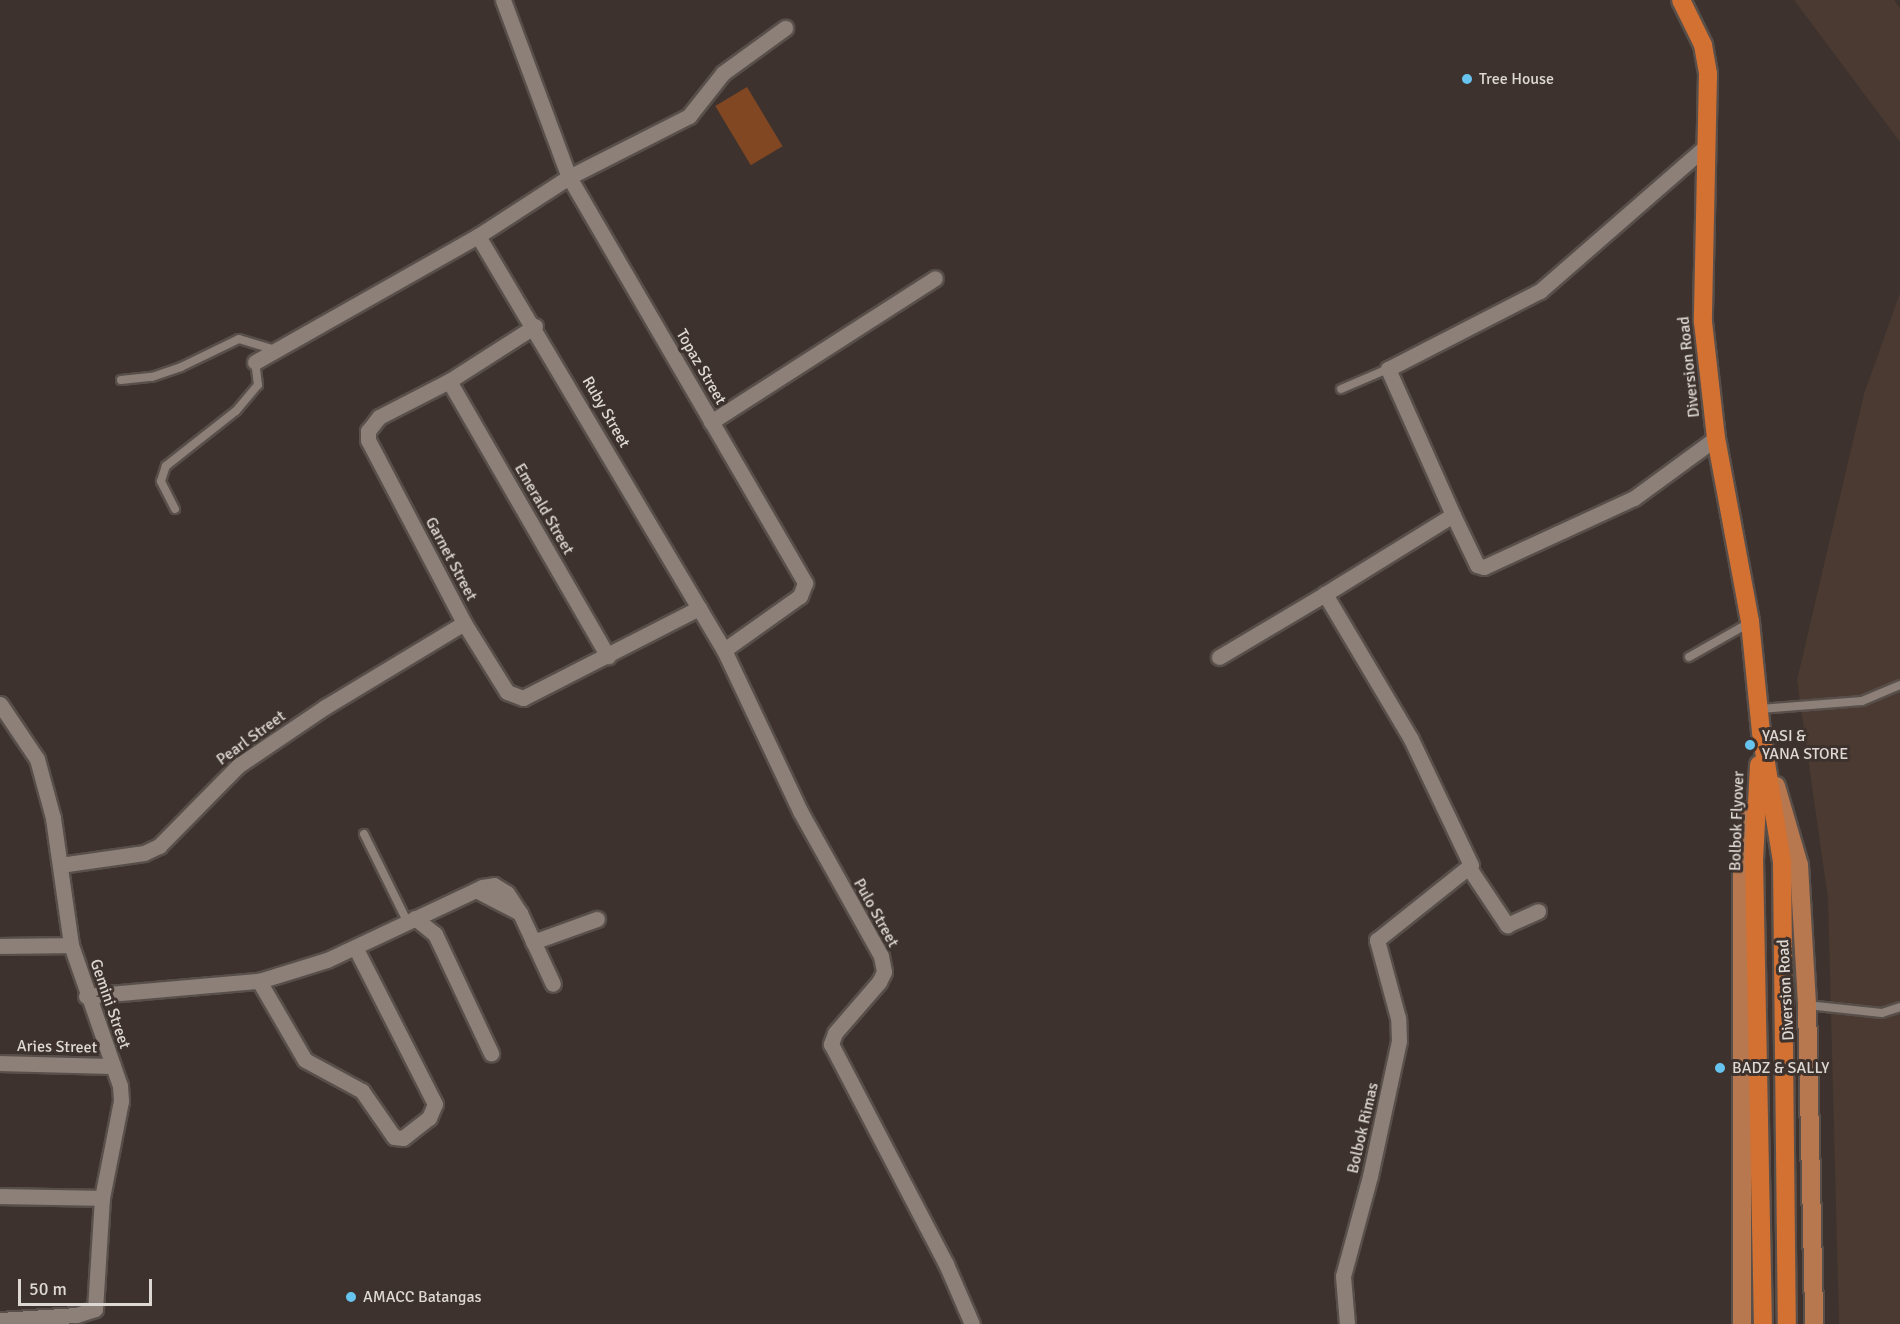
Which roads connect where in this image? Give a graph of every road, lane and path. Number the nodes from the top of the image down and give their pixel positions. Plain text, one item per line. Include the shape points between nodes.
1 (503, 0) edge
2 (1681, 0) edge
3 (785, 28) dead end
4 (1705, 147) junction
5 (569, 177) junction
6 (478, 236) junction
7 (935, 278) dead end
8 (535, 326) junction
9 (273, 350) junction
10 (255, 362) joint
11 (1388, 369) junction
12 (121, 380) dead end
13 (448, 381) junction
14 (1341, 389) dead end
15 (711, 422) junction
16 (1716, 438) junction
17 (175, 509) dead end
18 (1453, 515) junction
19 (1325, 594) junction
20 (699, 608) junction
21 (1750, 622) junction
22 (464, 623) junction
23 (724, 650) junction
24 (608, 656) junction
25 (1220, 657) dead end
26 (1689, 657) dead end
27 (1900, 685) edge
28 (0, 704) edge
29 (1758, 709) junction
30 (1761, 732) junction
31 (364, 834) dead end
32 (60, 865) junction
33 (1469, 868) junction
34 (1538, 911) dead end
35 (597, 919) dead end
36 (411, 920) junction
37 (534, 942) junction
38 (71, 945) junction
39 (0, 946) edge
40 (355, 947) junction
41 (259, 981) junction
42 (553, 984) dead end
43 (86, 996) junction
44 (1807, 1005) junction
45 (1900, 1007) edge
46 (492, 1053) dead end
47 (0, 1063) edge
48 (113, 1066) junction
49 (0, 1196) edge
50 (102, 1198) junction
51 (0, 1320) edge
52 (972, 1324) edge
53 (1347, 1324) edge
54 (1742, 1324) edge
55 (1763, 1324) edge
56 (1787, 1324) edge
57 (1814, 1324) edge

1 - 5 street, Topaz Street
2 - 4 highway, Diversion Road via 1706,59
3 - 5 street via 723,73 689,116
4 - 11 street via 1540,291
4 - 16 highway, Diversion Road via 1703,322
5 - 6 street
5 - 15 street, Topaz Street
6 - 8 street, Ruby Street
6 - 9 street
7 - 15 street
8 - 13 street
8 - 20 street, Ruby Street
9 - 10 street
9 - 12 lane via 239,339 171,371
10 - 17 lane via 258,385 244,403 166,466 161,481
11 - 14 lane
11 - 18 street
13 - 22 street, Garnet Street via 379,417 368,430 368,441
13 - 24 street, Emerald Street
15 - 23 street, Topaz Street via 805,583 800,596
16 - 18 street via 1634,498 1484,567 1477,565
16 - 21 highway, Diversion Road
18 - 19 street
19 - 25 street
19 - 33 street via 1411,739 1470,861
20 - 23 street, Pulo Street
20 - 24 street
21 - 26 lane
21 - 29 highway, Diversion Road
22 - 24 street, Garnet Street via 507,692 516,697 530,697
22 - 32 street, Pearl Street via 325,707 239,765 183,826 159,846 144,853
23 - 52 street, Pulo Street via 800,811 881,956 884,972 879,982 831,1044 946,1264
27 - 29 lane via 1862,701
28 - 32 street, Gemini Street via 37,759 53,818
29 - 30 highway, Diversion Road
30 - 44 main road, Diversion Road via 1799,865
30 - 54 main road, Diversion Road via 1742,866
30 - 55 highway, Bolbok Flyover via 1754,860
30 - 56 highway, Bolbok Flyover via 1782,862
31 - 36 lane
32 - 38 street, Gemini Street
33 - 34 street via 1507,925
33 - 53 street, Bolbok Rimas via 1377,940 1398,1018 1399,1041 1370,1176 1343,1276
35 - 37 street
36 - 37 street via 476,890 501,887
36 - 40 street
36 - 46 street via 435,934
37 - 42 street
38 - 39 street
38 - 43 street, Gemini Street
40 - 41 street
40 - 41 street via 435,1104 429,1118 403,1138 394,1137 362,1091 305,1060
41 - 43 street
43 - 48 street, Gemini Street
44 - 45 lane via 1882,1013
44 - 57 main road, Diversion Road
47 - 48 street, Aries Street
48 - 50 street, Gemini Street via 121,1101
49 - 50 street
50 - 51 street, Gemini Street via 97,1303 88,1313

